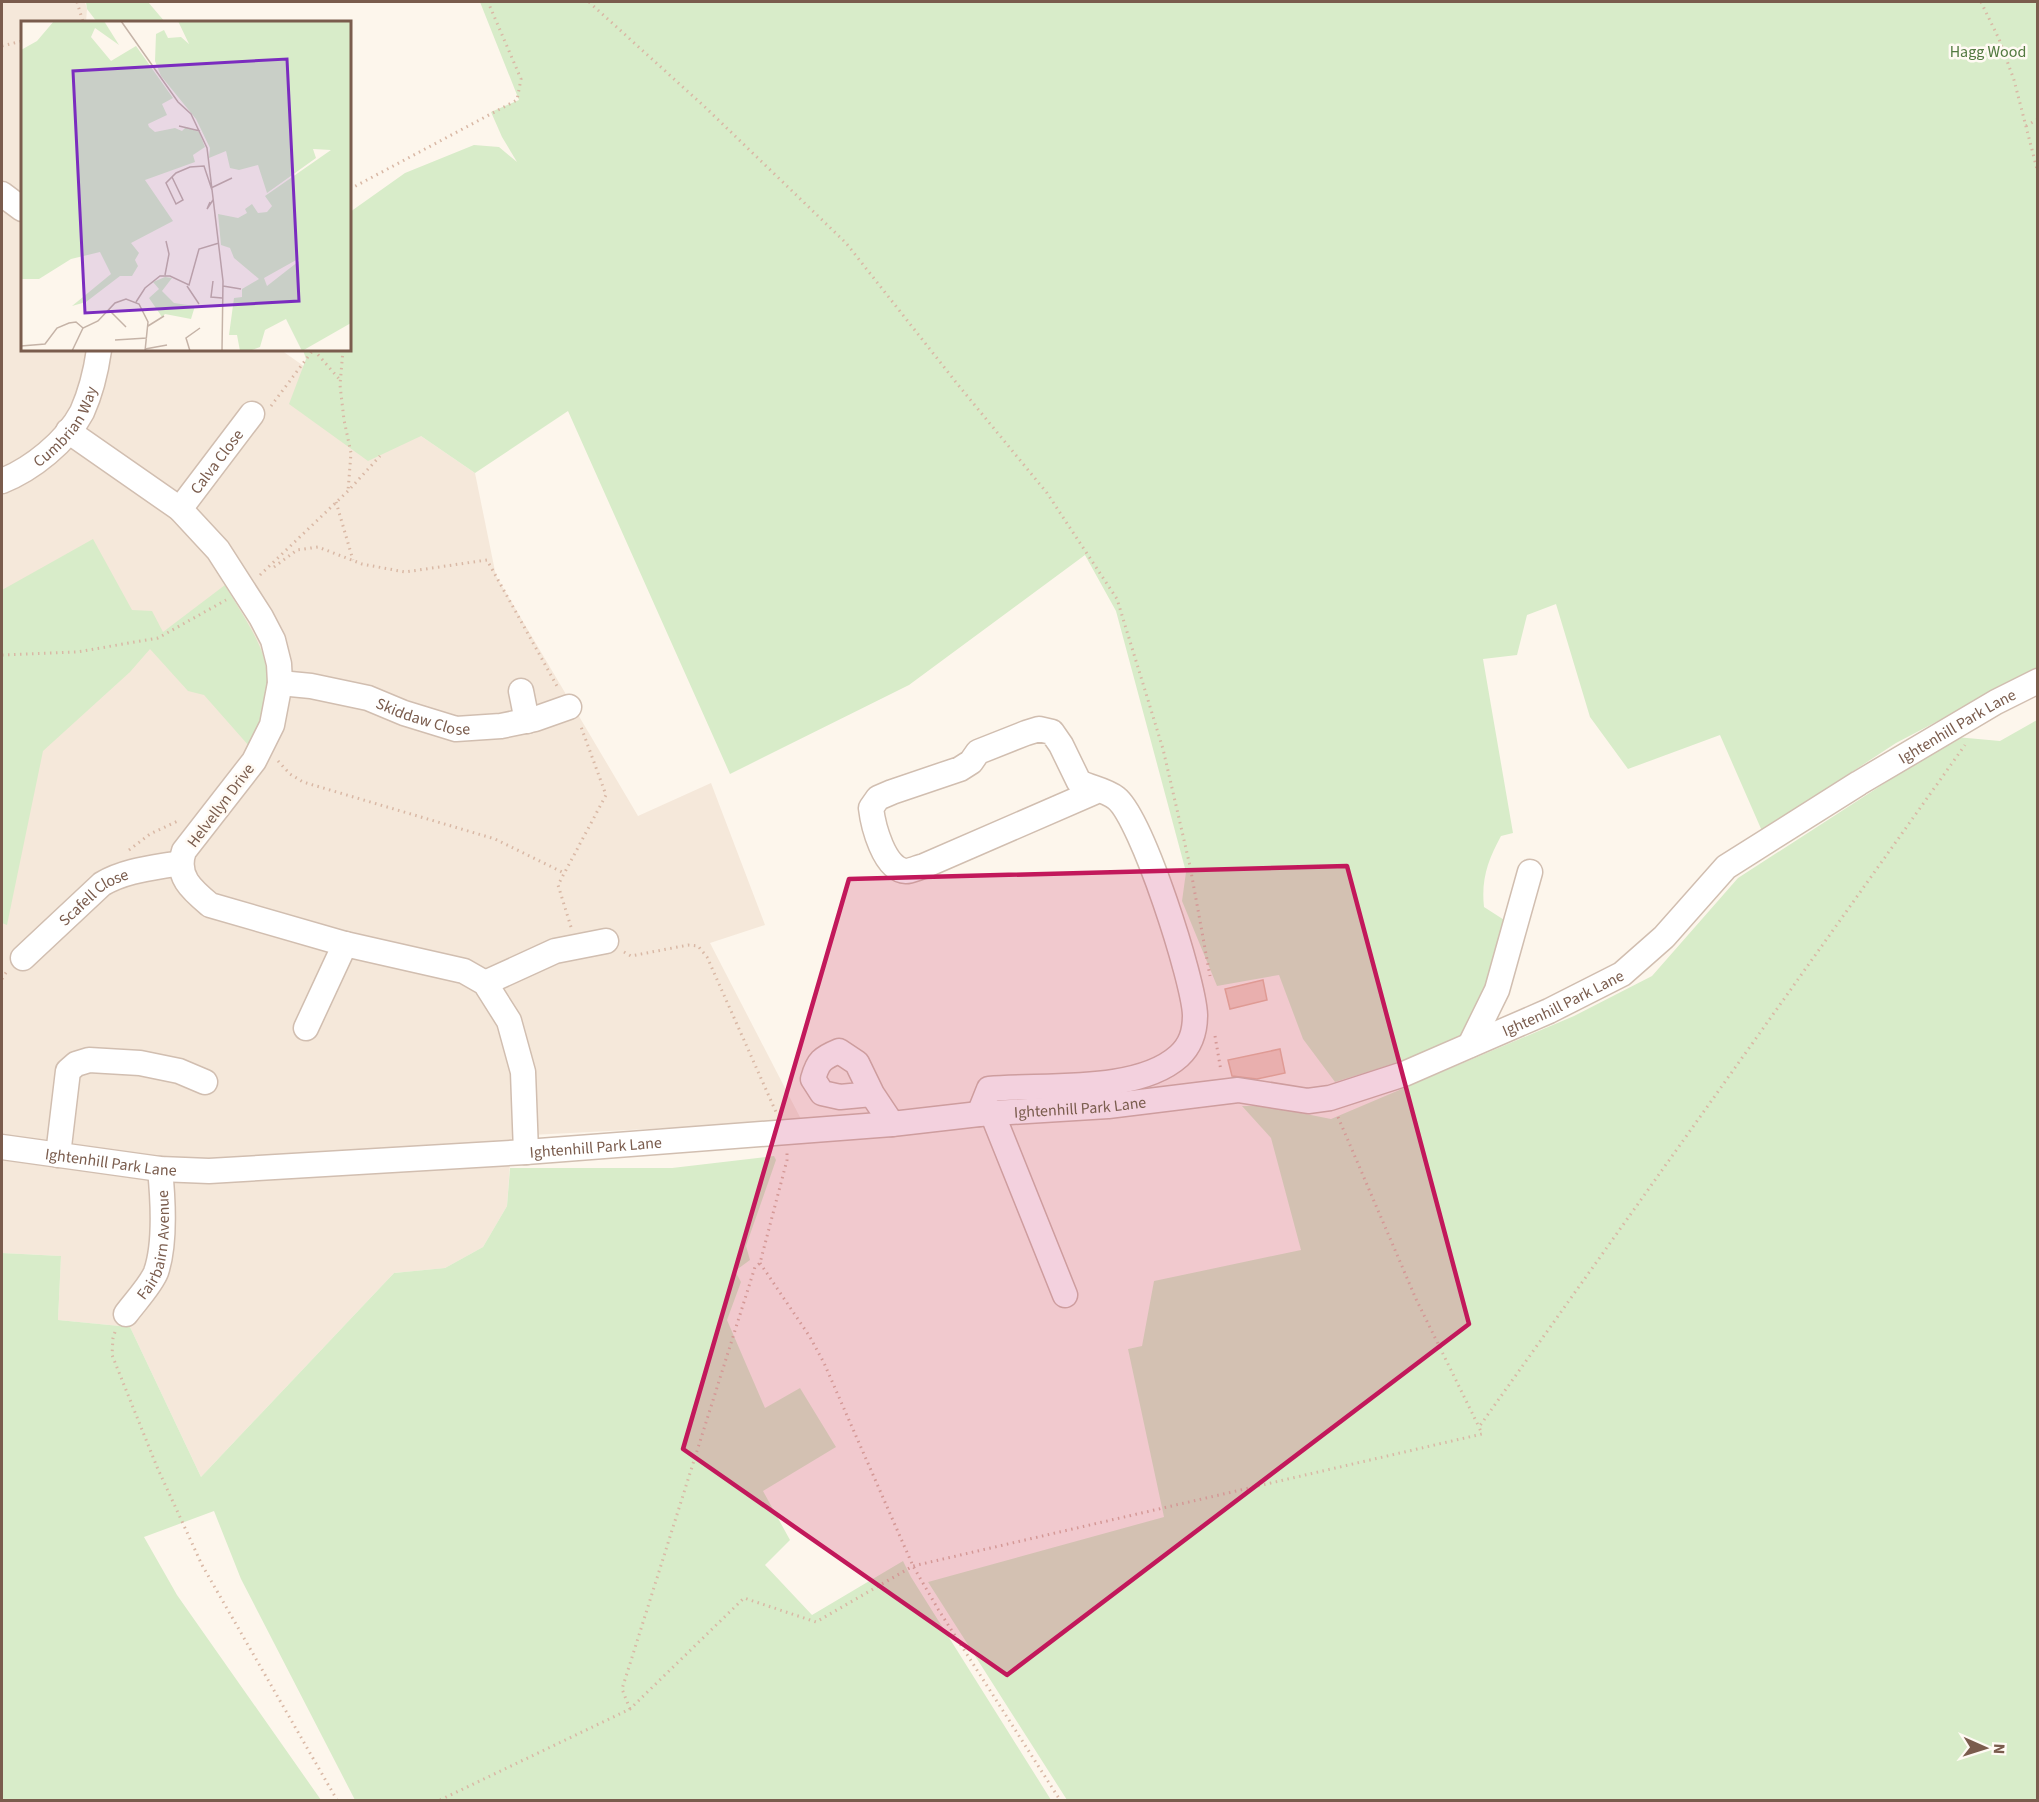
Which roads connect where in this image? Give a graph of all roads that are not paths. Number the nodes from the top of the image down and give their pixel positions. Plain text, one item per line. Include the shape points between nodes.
1 (99, 351) edge
2 (243, 417) road end
3 (68, 431) junction
4 (2, 481) edge
5 (180, 509) junction
6 (2037, 681) edge
7 (280, 684) junction
8 (520, 691) dead end
9 (569, 707) road end
10 (527, 721) junction
11 (1099, 790) junction
12 (180, 863) junction
13 (1530, 872) dead end
14 (606, 941) road end
15 (345, 944) junction
16 (22, 958) dead end
17 (485, 984) junction
18 (306, 1028) dead end
19 (1470, 1045) junction
20 (205, 1082) dead end
21 (872, 1094) dead end
22 (985, 1114) junction
23 (892, 1124) junction
24 (2, 1147) edge
25 (526, 1152) junction
26 (58, 1155) junction
27 (160, 1169) junction
28 (1065, 1295) dead end
29 (126, 1314) road end

1 - 3 street, Cumbrian Way via 93,382 81,413
2 - 5 street, Calva Close
3 - 4 street, Cumbrian Way via 45,456
3 - 5 street, Helvellyn Drive
5 - 7 street, Helvellyn Drive via 218,550 273,640
6 - 19 street, Ightenhill Park Lane via 1859,783 1726,867 1664,937 1622,974 1550,1011
7 - 10 street, Skiddaw Close via 368,698 456,729
7 - 12 street, Helvellyn Drive via 277,706 263,744 184,851
8 - 10 street
9 - 10 street, Skiddaw Close
11 - 11 street via 1079,782 1052,732 1039,729 978,752 960,769 878,798 871,808 887,859 905,871
11 - 22 street via 1117,799 1136,826 1176,934 1195,1013 1189,1045 1156,1071 1113,1083 989,1089 983,1100
12 - 15 street, Helvellyn Drive via 185,879 210,905
12 - 16 street, Scafell Close via 131,871 102,884
13 - 19 street via 1497,990
14 - 17 street via 555,951
15 - 17 street, Helvellyn Drive via 464,971
15 - 18 street
17 - 25 street, Helvellyn Drive via 509,1021 523,1072
19 - 22 street, Ightenhill Park Lane via 1404,1074 1330,1098 1308,1101 1238,1090 1108,1106
20 - 26 street via 179,1071 140,1063 89,1060 76,1064 68,1071
21 - 23 street
22 - 23 street, Ightenhill Park Lane
22 - 28 street
23 - 25 street, Ightenhill Park Lane
24 - 26 street, Ightenhill Park Lane
25 - 27 street, Ightenhill Park Lane via 209,1171
26 - 27 street, Ightenhill Park Lane
27 - 29 street, Fairbairn Avenue via 163,1205 156,1273

